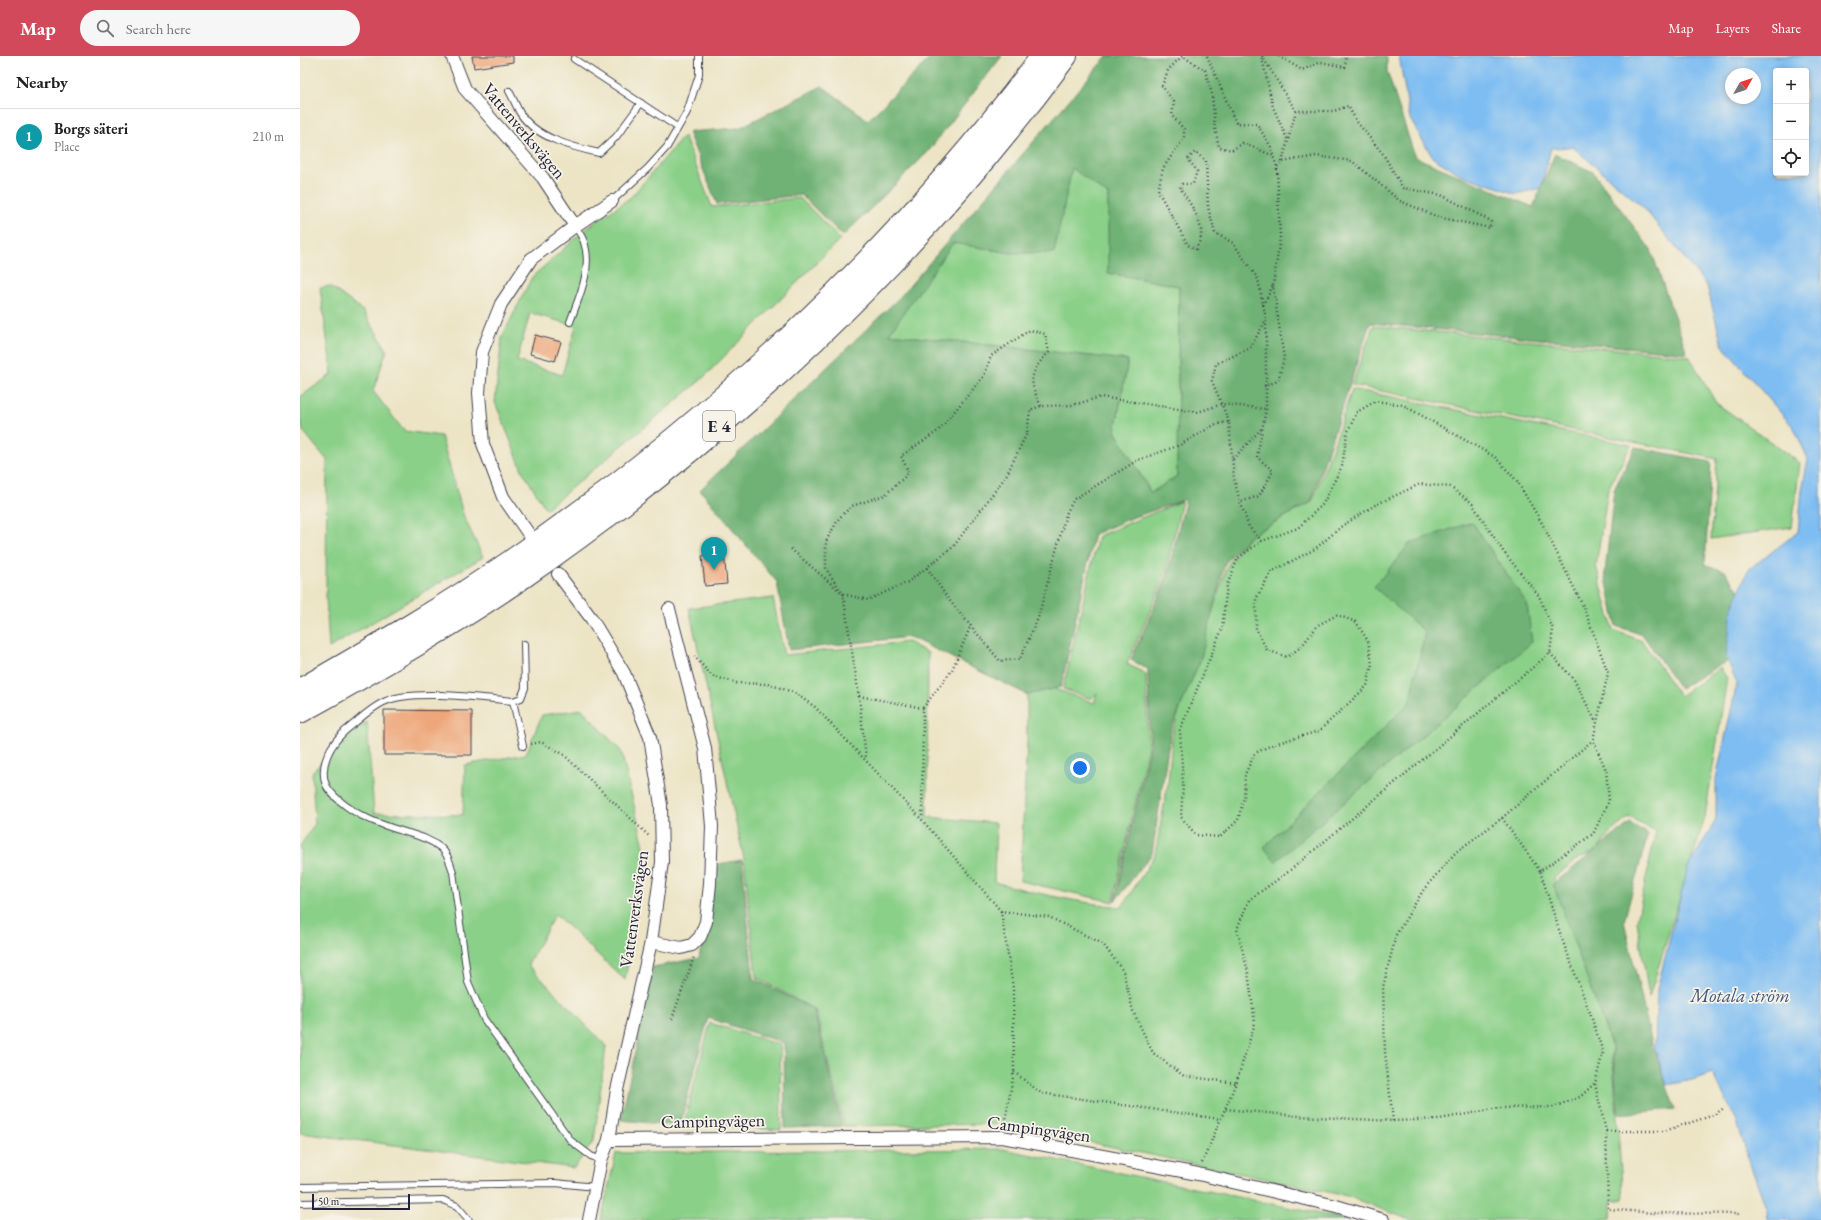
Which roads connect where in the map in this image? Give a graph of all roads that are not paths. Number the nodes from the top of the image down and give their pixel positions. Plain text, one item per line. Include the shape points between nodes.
1 (452, 56) edge
2 (699, 56) edge
3 (1042, 56) edge
4 (1066, 56) edge
5 (574, 59) dead end
6 (509, 91) dead end
7 (641, 103) junction
8 (677, 127) junction
9 (612, 201) joint
10 (575, 226) junction
11 (570, 322) dead end
12 (528, 533) dead end
13 (558, 574) dead end
14 (669, 609) dead end
15 (524, 644) dead end
16 (300, 690) edge
17 (513, 701) junction
18 (300, 712) edge
19 (523, 746) road end
20 (650, 942) junction
21 (609, 1140) junction
22 (602, 1160) junction
23 (300, 1187) edge
24 (596, 1187) junction
25 (301, 1203) edge
26 (469, 1220) edge
27 (589, 1220) edge
28 (1383, 1220) edge

1 - 10 street, Vattenverksvägen via 465,89 543,178
2 - 8 lane via 699,75 687,112
3 - 16 highway, E 4 via 1009,101 927,197 835,293 694,422 637,468 510,562 405,630
4 - 18 highway, E 4 via 1025,112 940,212 844,312 767,384 649,483 518,580 413,648
5 - 7 lane
6 - 7 lane via 521,115 538,130 561,144 599,153 616,137
7 - 8 lane
8 - 9 lane via 667,147
9 - 10 street
10 - 11 lane via 585,246 586,269
10 - 12 street via 531,259 501,304 482,352 479,393 483,444 503,496
13 - 20 street, Vattenverksvägen via 591,618 624,673 650,737 661,805 662,849
14 - 20 street via 705,748 712,826 706,922 700,937 692,944 681,948
15 - 17 lane via 525,688 521,698
17 - 19 lane
17 - 22 lane via 415,694 387,700 340,736 327,754 324,768 325,783 332,794 348,809 365,818 424,838 442,849 449,860 452,872 468,982 484,1019 571,1141 591,1156
20 - 21 street, Vattenverksvägen via 617,1090
21 - 22 street, Vattenverksvägen
21 - 28 street, Campingvägen via 1002,1137 1198,1174 1336,1206
22 - 24 street, Vattenverksvägen
23 - 24 lane via 555,1183
24 - 27 street, Vattenverksvägen
25 - 26 lane via 443,1200 457,1206

